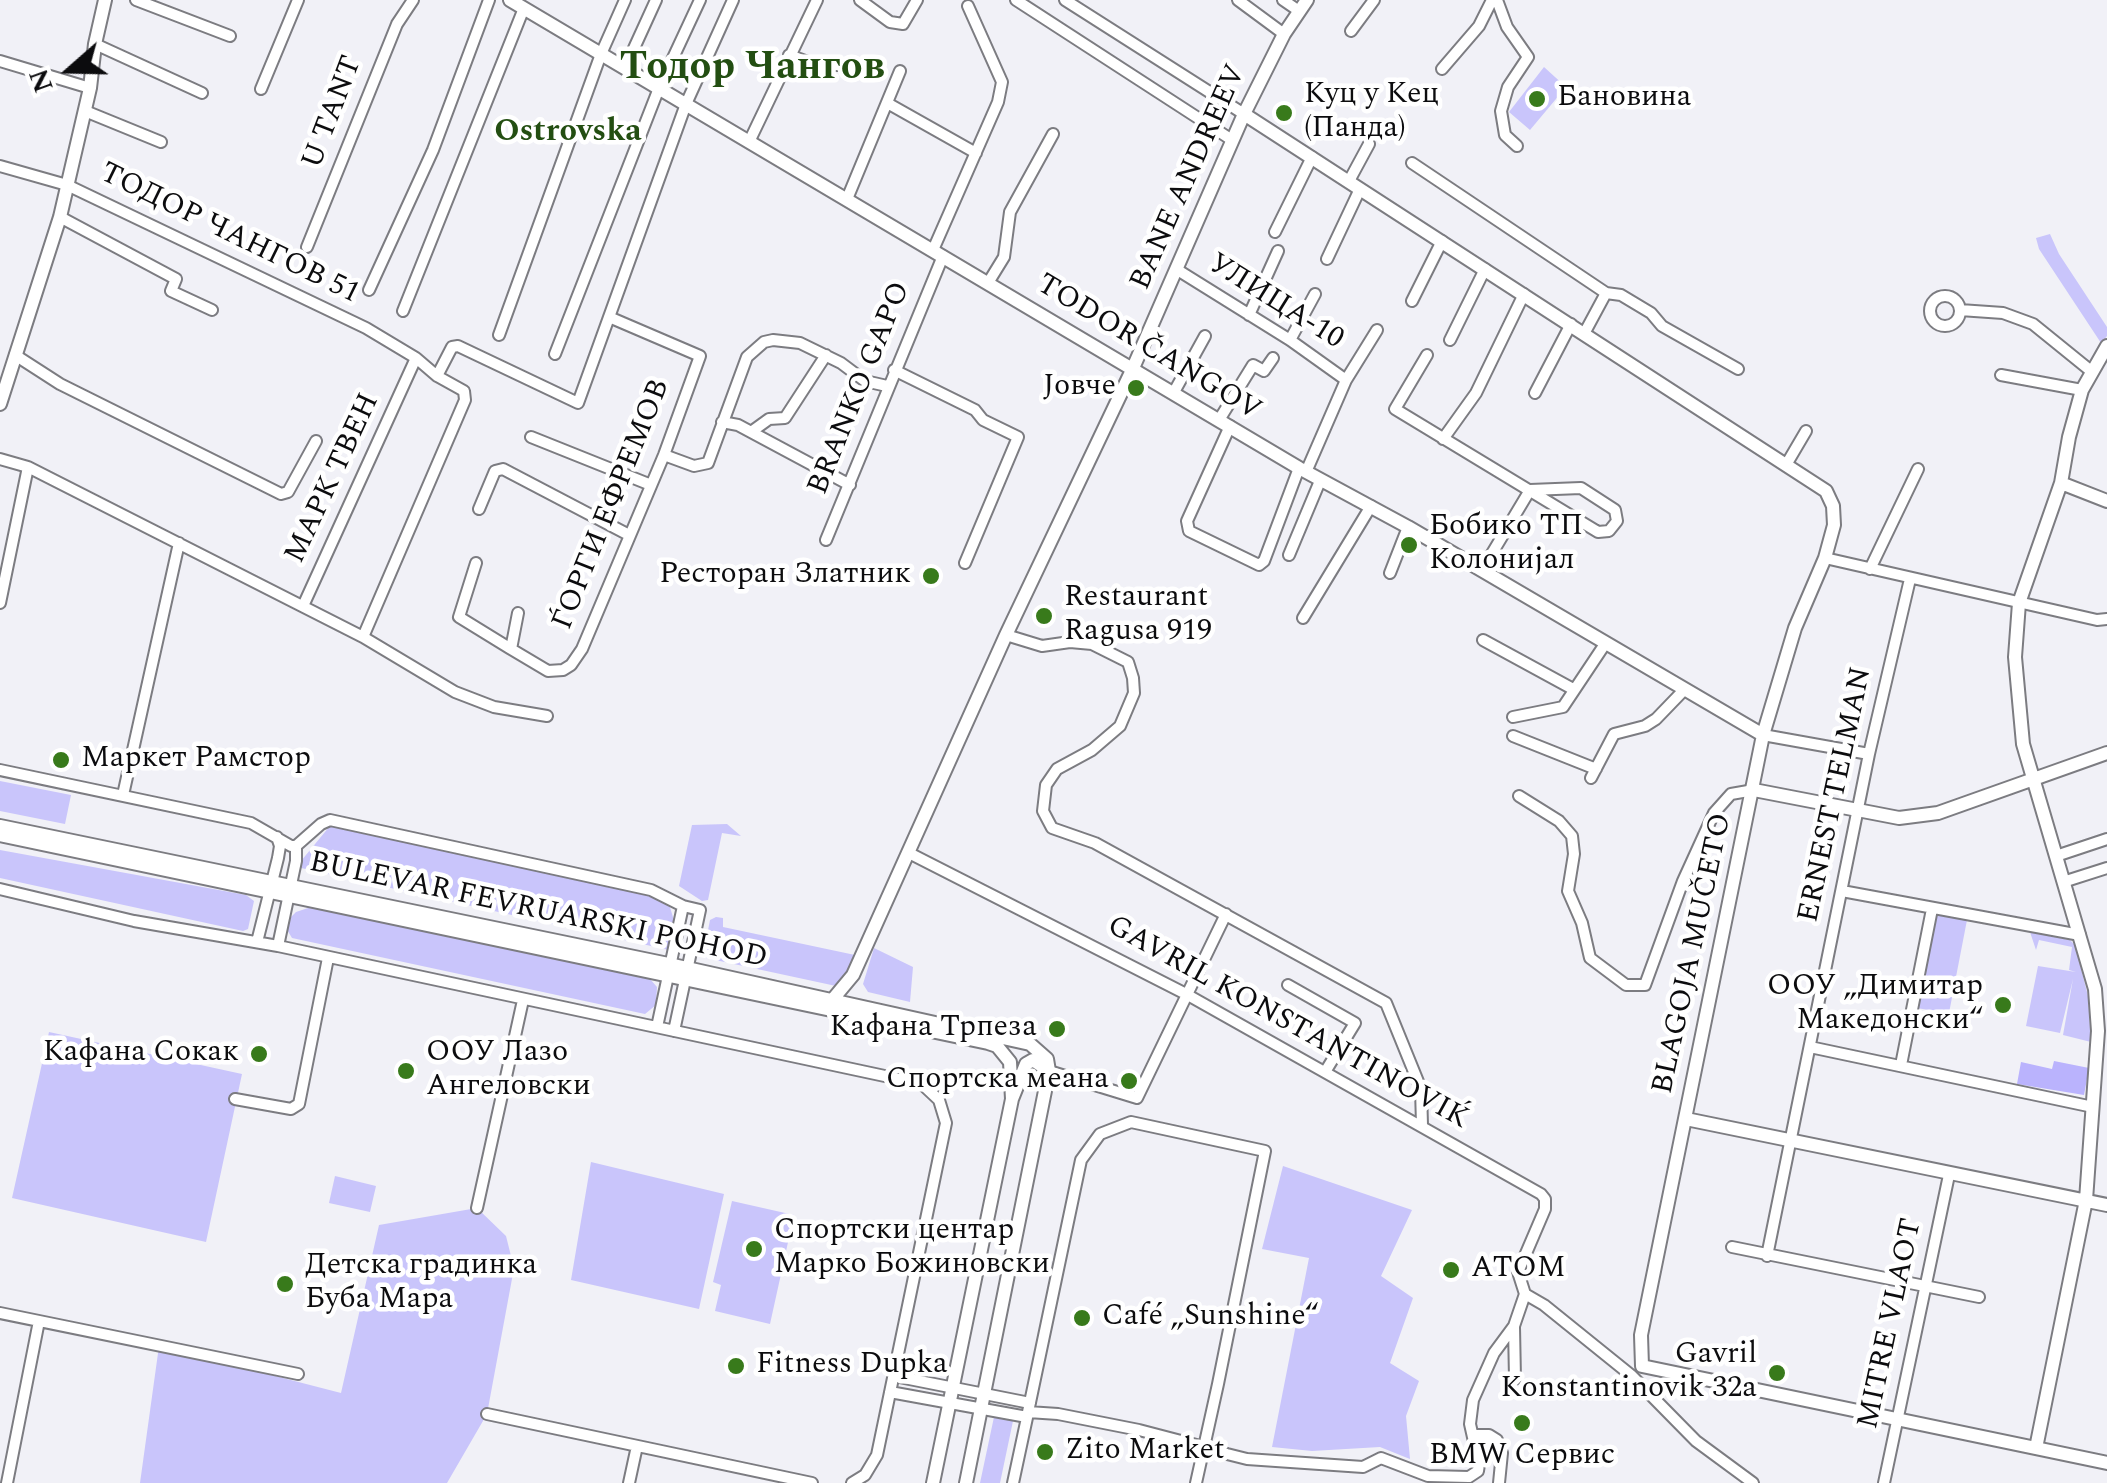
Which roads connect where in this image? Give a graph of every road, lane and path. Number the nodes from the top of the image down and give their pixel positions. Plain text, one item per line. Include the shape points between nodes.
1 (105, 0) edge
2 (136, 0) edge
3 (298, 0) edge
4 (413, 0) edge
5 (490, 0) edge
6 (510, 0) edge
7 (625, 0) edge
8 (656, 0) edge
9 (700, 0) edge
10 (732, 0) edge
11 (817, 0) edge
12 (860, 0) edge
13 (917, 0) edge
14 (1016, 0) edge
15 (1065, 0) edge
16 (1238, 0) edge
17 (1283, 0) edge
18 (1374, 0) edge
19 (1495, 0) edge
20 (874, 4) edge
21 (968, 6) dead end
22 (1303, 6) edge
23 (524, 8) junction
24 (1351, 31) dead end
25 (1284, 34) junction
26 (230, 36) dead end
27 (95, 44) junction
28 (601, 54) junction
29 (790, 54) junction
30 (0, 61) edge
31 (857, 65) dead end
32 (625, 68) junction
33 (1442, 70) dead end
34 (900, 72) dead end
35 (90, 88) junction
36 (659, 88) junction
37 (261, 89) dead end
38 (202, 93) dead end
39 (686, 104) junction
40 (889, 104) junction
41 (85, 110) junction
42 (1244, 114) junction
43 (1053, 134) dead end
44 (1232, 140) junction
45 (162, 142) dead end
46 (750, 142) junction
47 (1369, 144) dead end
48 (1517, 146) dead end
49 (976, 152) junction
50 (1312, 157) junction
51 (1412, 163) dead end
52 (0, 166) edge
53 (67, 185) junction
54 (1354, 185) junction
55 (847, 199) junction
56 (60, 217) junction
57 (1276, 232) dead end
58 (1442, 241) junction
59 (307, 247) dead end
60 (1278, 251) dead end
61 (938, 253) junction
62 (1327, 259) dead end
63 (1485, 269) junction
64 (1176, 270) junction
65 (988, 283) junction
66 (370, 290) dead end
67 (1606, 293) junction
68 (1315, 294) dead end
69 (1524, 294) junction
70 (1412, 301) dead end
71 (212, 310) dead end
72 (1960, 310) dead end
73 (403, 311) dead end
74 (1249, 315) junction
75 (609, 317) junction
76 (1570, 324) junction
77 (1377, 330) dead end
78 (1585, 332) junction
79 (499, 335) dead end
80 (1205, 336) dead end
81 (1290, 340) junction
82 (1450, 340) dead end
83 (2104, 350) edge
84 (555, 354) dead end
85 (826, 354) junction
86 (14, 355) junction
87 (1427, 355) dead end
88 (416, 358) junction
89 (1273, 358) dead end
90 (1133, 368) junction
91 (1738, 369) dead end
92 (894, 370) junction
93 (2091, 371) junction
94 (2001, 375) dead end
95 (437, 376) junction
96 (1346, 380) junction
97 (887, 386) junction
98 (2082, 390) junction
99 (1174, 392) junction
100 (1535, 393) dead end
101 (0, 404) edge
102 (722, 422) junction
103 (1225, 423) junction
104 (1806, 430) dead end
105 (751, 432) junction
106 (532, 437) dead end
107 (1443, 439) junction
108 (316, 441) dead end
109 (664, 455) junction
110 (0, 459) edge
111 (1786, 465) junction
112 (28, 466) junction
113 (1918, 468) dead end
114 (1302, 470) junction
115 (1320, 481) junction
116 (2061, 483) junction
117 (651, 485) junction
118 (850, 485) junction
119 (1530, 490) junction
120 (2107, 501) edge
121 (1370, 506) junction
122 (479, 510) dead end
123 (1408, 527) junction
124 (628, 534) junction
125 (826, 540) dead end
126 (179, 544) junction
127 (1289, 555) dead end
128 (1825, 558) junction
129 (476, 563) dead end
130 (965, 563) dead end
131 (1870, 569) junction
132 (1482, 570) junction
133 (1390, 573) dead end
134 (1910, 579) junction
135 (2019, 602) junction
136 (0, 603) edge
137 (303, 606) junction
138 (518, 613) dead end
139 (1302, 618) dead end
140 (2107, 619) edge
141 (1006, 636) junction
142 (363, 637) junction
143 (1484, 640) dead end
144 (1605, 644) junction
145 (511, 649) junction
146 (1572, 689) junction
147 (1684, 690) junction
148 (546, 716) dead end
149 (1513, 717) dead end
150 (1763, 735) junction
151 (1513, 736) dead end
152 (2107, 752) edge
153 (1869, 754) junction
154 (0, 770) edge
155 (2032, 778) junction
156 (1754, 790) junction
157 (123, 796) junction
158 (1518, 796) dead end
159 (1858, 811) junction
160 (0, 826) edge
161 (274, 834) junction
162 (0, 836) edge
163 (2107, 840) edge
164 (296, 846) junction
165 (909, 853) junction
166 (2056, 856) junction
167 (2107, 868) edge
168 (2064, 882) junction
169 (0, 888) edge
170 (270, 888) junction
171 (290, 891) junction
172 (1842, 892) junction
173 (683, 906) junction
174 (1932, 909) junction
175 (1226, 914) junction
176 (2080, 935) junction
177 (257, 942) junction
178 (278, 946) junction
179 (328, 958) junction
180 (671, 970) junction
181 (687, 974) junction
182 (853, 975) junction
183 (1288, 985) dead end
184 (1186, 994) junction
185 (833, 999) junction
186 (523, 1000) junction
187 (863, 1006) junction
188 (657, 1027) junction
189 (674, 1031) junction
190 (1810, 1048) junction
191 (1900, 1065) junction
192 (1049, 1071) junction
193 (1326, 1072) junction
194 (235, 1100) dead end
195 (1012, 1100) junction
196 (2093, 1107) junction
197 (1686, 1120) junction
198 (1422, 1125) junction
199 (1791, 1140) junction
200 (1948, 1175) junction
201 (2086, 1200) junction
202 (2107, 1204) edge
203 (477, 1208) dead end
204 (1732, 1248) dead end
205 (1767, 1256) junction
206 (1926, 1286) junction
207 (1525, 1294) junction
208 (1979, 1297) dead end
209 (0, 1313) edge
210 (38, 1321) junction
211 (1514, 1326) junction
212 (298, 1374) dead end
213 (894, 1376) junction
214 (1515, 1379) dead end
215 (952, 1388) junction
216 (890, 1392) junction
217 (984, 1395) junction
218 (950, 1404) junction
219 (981, 1410) junction
220 (1028, 1411) junction
221 (486, 1414) dead end
222 (1897, 1419) junction
223 (1473, 1435) junction
224 (637, 1446) junction
225 (1204, 1447) junction
226 (2036, 1448) junction
227 (2107, 1463) edge
228 (1363, 1467) junction
229 (7, 1483) edge
230 (629, 1483) edge
231 (812, 1483) edge
232 (852, 1483) edge
233 (933, 1483) edge
234 (966, 1483) edge
235 (1013, 1483) edge
236 (1196, 1483) edge
237 (1360, 1483) edge
238 (1499, 1483) edge
239 (1752, 1483) edge
240 (1884, 1483) edge

1 - 27 street
2 - 26 street
3 - 37 street
4 - 59 street, U TANT via 396,24
5 - 66 street
6 - 23 street, TODOR ČANGOV
7 - 28 street
8 - 32 street
9 - 36 street
10 - 39 street
11 - 29 street
12 - 20 street
13 - 20 street via 903,24 890,22
14 - 44 street
15 - 42 street
16 - 25 street
17 - 22 street
18 - 24 street
19 - 33 street
19 - 48 street via 1528,56 1501,111 1506,135
21 - 49 street, BRANKO GAPO via 1002,82
22 - 25 street, BANE ANDREEV
23 - 28 street, TODOR ČANGOV
23 - 73 street
25 - 42 street, BANE ANDREEV
27 - 35 street
27 - 38 street
28 - 32 street, TODOR ČANGOV
28 - 79 street
29 - 31 street via 816,64
29 - 46 street
30 - 35 street
32 - 36 street, TODOR ČANGOV
34 - 40 street
35 - 41 street
36 - 39 street, TODOR ČANGOV
36 - 84 street
39 - 46 street, TODOR ČANGOV
39 - 75 street
40 - 49 street
40 - 55 street
41 - 45 street
41 - 53 street
42 - 44 street, BANE ANDREEV
42 - 50 street
43 - 65 street via 1010,212 1004,256
44 - 64 street, BANE ANDREEV
46 - 55 street, TODOR ČANGOV
47 - 54 street
49 - 61 street, BRANKO GAPO
50 - 54 street
50 - 57 street
51 - 67 street
52 - 53 street, ТОДОР ЧАНГОВ 51
53 - 56 street
53 - 88 street, ТОДОР ЧАНГОВ 51
54 - 58 street
54 - 62 street
55 - 61 street, TODOR ČANGOV
56 - 71 street via 176,279 171,291
56 - 86 street
58 - 63 street
58 - 70 street
60 - 74 street
61 - 65 street, TODOR ČANGOV
61 - 92 street, BRANKO GAPO
63 - 69 street
63 - 82 street
64 - 74 street, УЛИЦА-10
64 - 90 street, BANE ANDREEV
65 - 90 street, TODOR ČANGOV
67 - 78 street
67 - 91 street via 1622,295
68 - 81 street
69 - 76 street
69 - 107 street via 1476,393
72 - 93 street via 2003,313 2033,324
74 - 81 street, УЛИЦА-10
75 - 95 street via 578,403 458,346
75 - 109 street, ЃОРГИ ЕФРЕМОВ via 700,356
76 - 78 street
76 - 100 street
77 - 96 street
78 - 111 street
80 - 99 street
81 - 96 street, УЛИЦА-10
83 - 93 street
85 - 97 street via 865,382
85 - 102 street via 792,341 764,342 747,358
85 - 105 street via 785,418 769,418
86 - 101 street
86 - 108 street via 281,494
87 - 107 street via 1395,409
88 - 95 street, ТОДОР ЧАНГОВ 51
88 - 137 street, МАРК ТВЕН
89 - 103 street via 1264,371 1253,365
90 - 99 street, TODOR ČANGOV
90 - 141 street, BANE ANDREEV
92 - 97 street, BRANKO GAPO
92 - 130 street via 1018,437
93 - 98 street
94 - 98 street
95 - 142 street, ТОДОР ЧАНГОВ 51 via 464,391 465,400
96 - 114 street
97 - 118 street, BRANKO GAPO
98 - 116 street
99 - 103 street, TODOR ČANGOV
102 - 105 street
102 - 109 street via 705,465
103 - 114 street, TODOR ČANGOV
103 - 114 street via 1189,531 1259,564
104 - 111 street
105 - 118 street
106 - 117 street
107 - 119 street
109 - 117 street, ЃОРГИ ЕФРЕМОВ
110 - 112 street
111 - 128 street, BLAGOJA MUČETO via 1826,492 1833,506
112 - 126 street
112 - 136 street
113 - 131 street
114 - 115 street, TODOR ČANGOV
115 - 121 street, TODOR ČANGOV
115 - 127 street
116 - 120 street
116 - 135 street
117 - 124 street, ЃОРГИ ЕФРЕМОВ
118 - 125 street, BRANKO GAPO
119 - 119 street via 1598,532 1617,521 1616,510 1581,488
119 - 132 street
121 - 123 street, TODOR ČANGOV
121 - 139 street
122 - 124 street via 495,471 503,469
123 - 132 street, TODOR ČANGOV
123 - 133 street
124 - 145 street, ЃОРГИ ЕФРЕМОВ via 572,665 548,671
126 - 137 street
126 - 157 street
128 - 131 street
128 - 150 street, BLAGOJA MUČETO via 1795,628
129 - 145 street via 458,617
131 - 134 street
132 - 144 street, TODOR ČANGOV
134 - 135 street
134 - 153 street, ERNEST TELMAN
135 - 140 street
135 - 155 street via 2016,699
137 - 142 street
138 - 145 street, ЃОРГИ ЕФРЕМОВ
141 - 165 street, BANE ANDREEV
141 - 175 street via 1042,646 1092,644 1128,662 1132,678 1134,693 1120,726 1046,785 1043,811 1052,828 1095,843
142 - 148 street via 454,692
143 - 146 street
144 - 146 street
144 - 147 street, TODOR ČANGOV
146 - 149 street via 1563,707
147 - 150 street, TODOR ČANGOV
147 - 151 street via 1645,726 1610,734 1593,773
150 - 153 street
150 - 156 street, BLAGOJA MUČETO
152 - 155 street
153 - 159 street, ERNEST TELMAN
154 - 157 street
155 - 159 street via 1938,814 1900,818
155 - 166 street
156 - 158 street via 1731,794 1714,813 1645,985 1626,985 1590,958 1568,891 1572,836
156 - 159 street
156 - 197 street, BLAGOJA MUČETO
157 - 161 street via 252,823
159 - 172 street, ERNEST TELMAN
160 - 170 street, BULEVAR FEVRUARSKI POHOD
161 - 164 street
161 - 170 street via 280,846
162 - 170 street, BULEVAR FEVRUARSKI POHOD
163 - 166 street
164 - 171 street
164 - 173 street via 330,820 644,888
165 - 182 street, BANE ANDREEV
165 - 184 street, GAVRIL KONSTANTINOVIḰ
166 - 168 street
167 - 168 street
168 - 176 street
169 - 177 street
170 - 171 street, BULEVAR FEVRUARSKI POHOD
170 - 177 street
171 - 178 street
171 - 180 street, BULEVAR FEVRUARSKI POHOD
172 - 174 street
172 - 190 street, ERNEST TELMAN
173 - 180 street
173 - 181 street via 700,910
174 - 176 street
174 - 191 street
175 - 184 street
175 - 198 street via 1390,1007 1421,1089
176 - 196 street via 2097,1009
177 - 178 street
178 - 179 street
179 - 186 street
179 - 194 street via 299,1104 291,1109
180 - 181 street, BULEVAR FEVRUARSKI POHOD
180 - 188 street
181 - 185 street, BULEVAR FEVRUARSKI POHOD
181 - 189 street
181 - 195 street, BULEVAR FEVRUARSKI POHOD via 988,1042 1010,1062
182 - 185 street, BANE ANDREEV
182 - 187 street
183 - 193 street via 1355,1023
184 - 192 street via 1137,1098
184 - 193 street, GAVRIL KONSTANTINOVIḰ
185 - 187 street, BULEVAR FEVRUARSKI POHOD
186 - 188 street
186 - 203 street
187 - 192 street, BULEVAR FEVRUARSKI POHOD via 1017,1039 1040,1051
188 - 189 street
189 - 213 street via 915,1080 938,1100 946,1123
190 - 191 street
190 - 199 street, ERNEST TELMAN
191 - 196 street
192 - 195 street via 1034,1060 1026,1064
192 - 217 street
193 - 198 street, GAVRIL KONSTANTINOVIḰ
195 - 215 street
196 - 201 street
197 - 199 street
197 - 222 street, BLAGOJA MUČETO via 1641,1335 1642,1366
198 - 207 street, GAVRIL KONSTANTINOVIḰ via 1545,1199 1518,1272
199 - 200 street
199 - 205 street, ERNEST TELMAN
200 - 201 street
200 - 206 street, MITRE VLAOT
201 - 202 street
201 - 226 street
204 - 205 street
205 - 206 street
206 - 208 street
206 - 222 street, MITRE VLAOT
207 - 211 street
207 - 239 street via 1632,1376 1696,1441
209 - 210 street
210 - 212 street
210 - 229 street
211 - 214 street
211 - 223 street via 1472,1400
213 - 215 street
213 - 216 street
215 - 217 street
215 - 218 street
216 - 218 street
216 - 232 street via 877,1454
217 - 219 street
217 - 220 street
218 - 219 street
218 - 233 street
219 - 220 street
219 - 234 street
220 - 225 street
220 - 225 street via 1081,1160 1100,1134 1131,1122 1265,1150
220 - 235 street
221 - 224 street
222 - 226 street
222 - 240 street, MITRE VLAOT
223 - 228 street via 1479,1464 1469,1477 1428,1476 1380,1458
223 - 238 street via 1498,1440
224 - 230 street
224 - 231 street
225 - 228 street via 1247,1459
225 - 236 street
226 - 227 street
228 - 237 street

